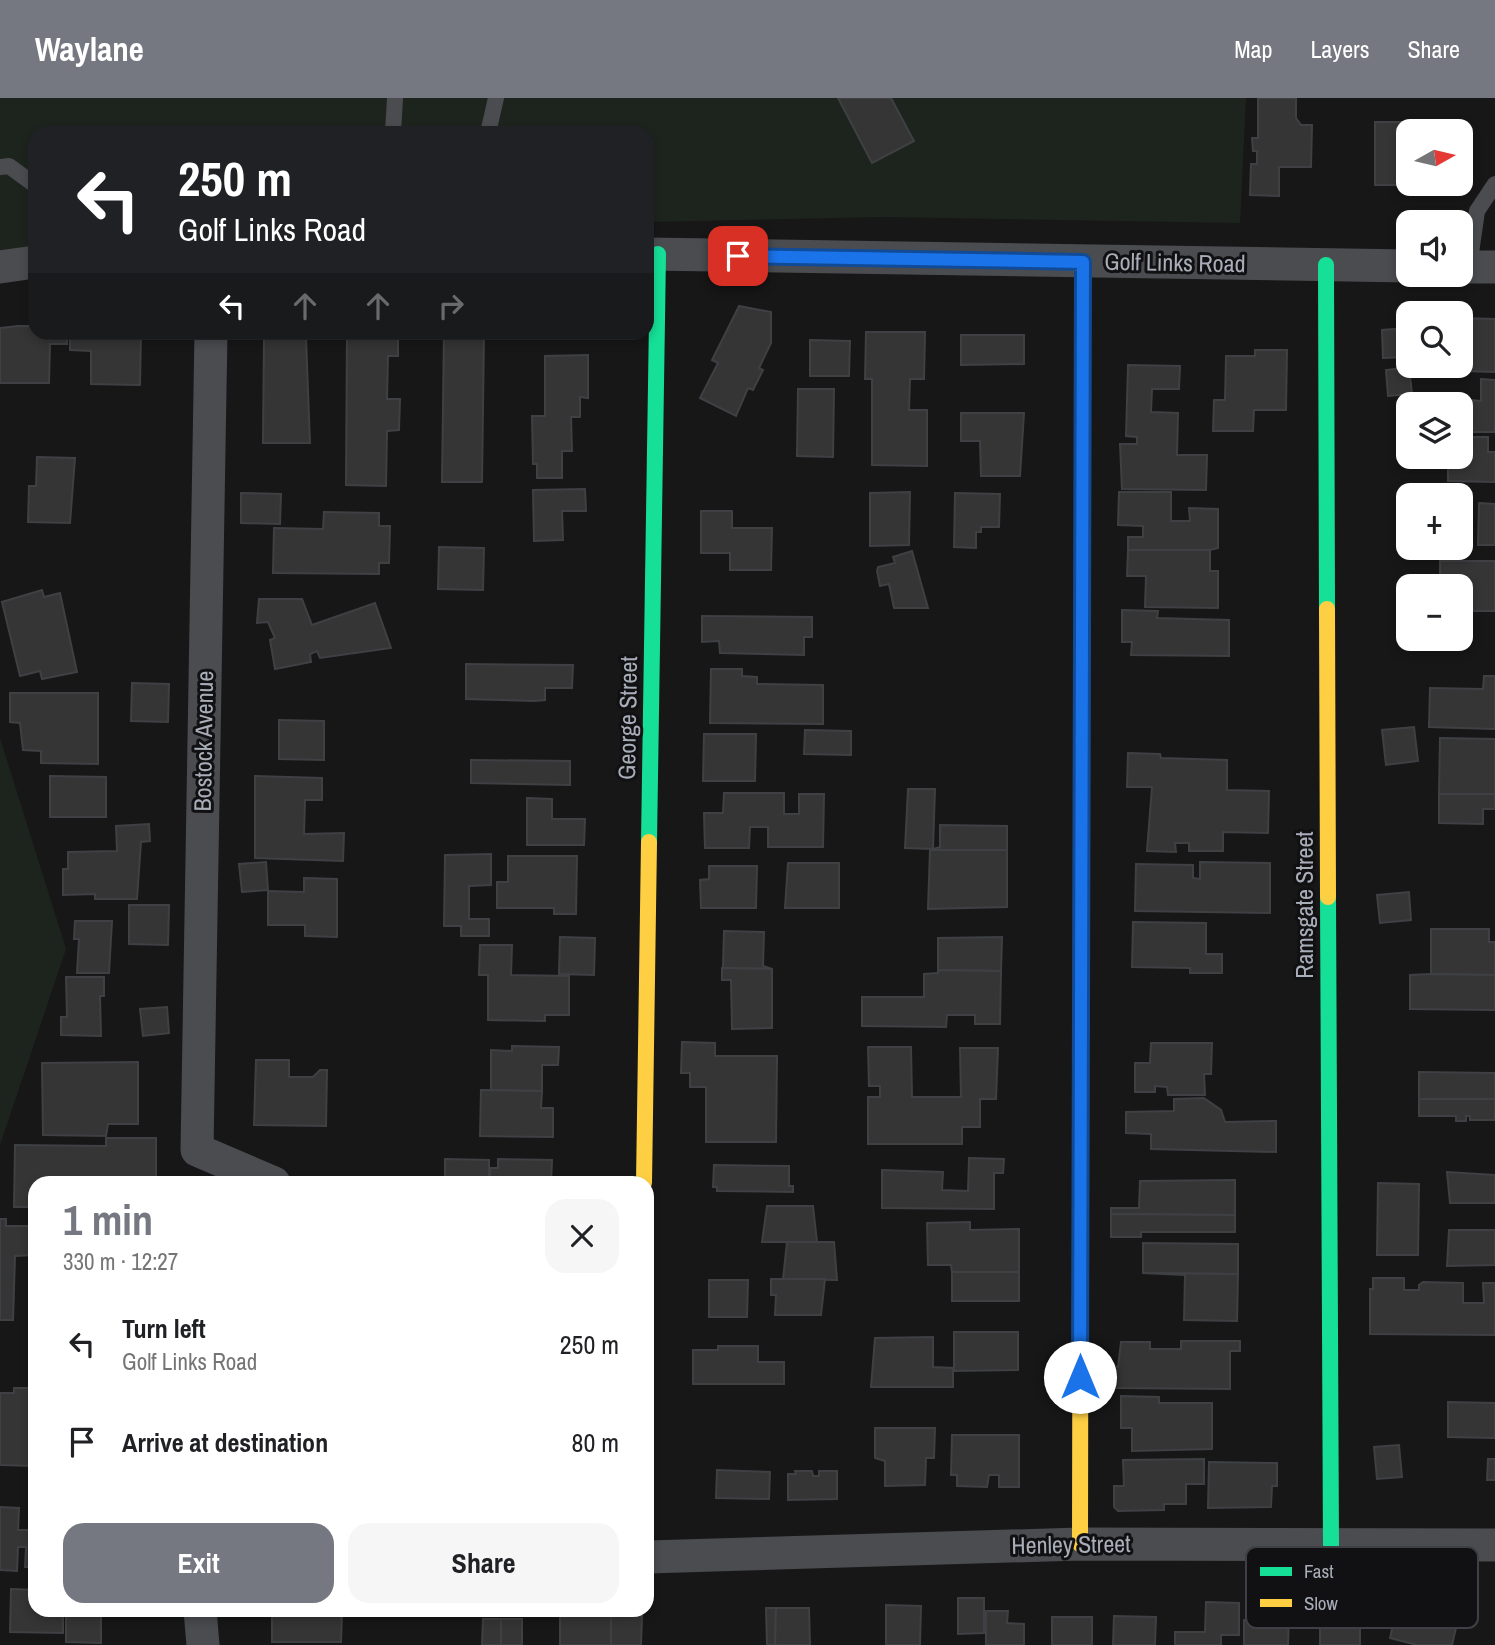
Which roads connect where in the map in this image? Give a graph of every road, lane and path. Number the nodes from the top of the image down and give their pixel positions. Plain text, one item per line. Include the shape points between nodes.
1 (395, 98) edge
2 (496, 98) edge
3 (393, 126) edge
4 (490, 126) edge
5 (0, 167) edge
6 (28, 180) edge
7 (1495, 184) edge
8 (654, 254) edge
9 (1083, 262) junction
10 (28, 263) edge
11 (1326, 265) junction
12 (1396, 266) edge
13 (1475, 267) edge
14 (0, 268) edge
15 (211, 340) edge
16 (652, 340) edge
17 (258, 1176) edge
18 (644, 1176) edge
19 (1080, 1544) junction
20 (1331, 1545) junction
21 (1495, 1545) edge
22 (654, 1557) edge
23 (201, 1617) edge
24 (203, 1645) edge

1 - 3 lane
2 - 4 lane
5 - 6 lane via 9,166
7 - 13 lane via 1477,211
8 - 9 street, Golf Links Road
9 - 11 street, Golf Links Road
9 - 19 street
10 - 14 street
11 - 12 street, Golf Links Road
11 - 20 street, Ramsgate Street
15 - 17 street, Bostock Avenue via 197,1150
16 - 18 street, George Street
19 - 20 street, Henley Street
19 - 22 street, Henley Street
20 - 21 street, Henley Street
23 - 24 street

